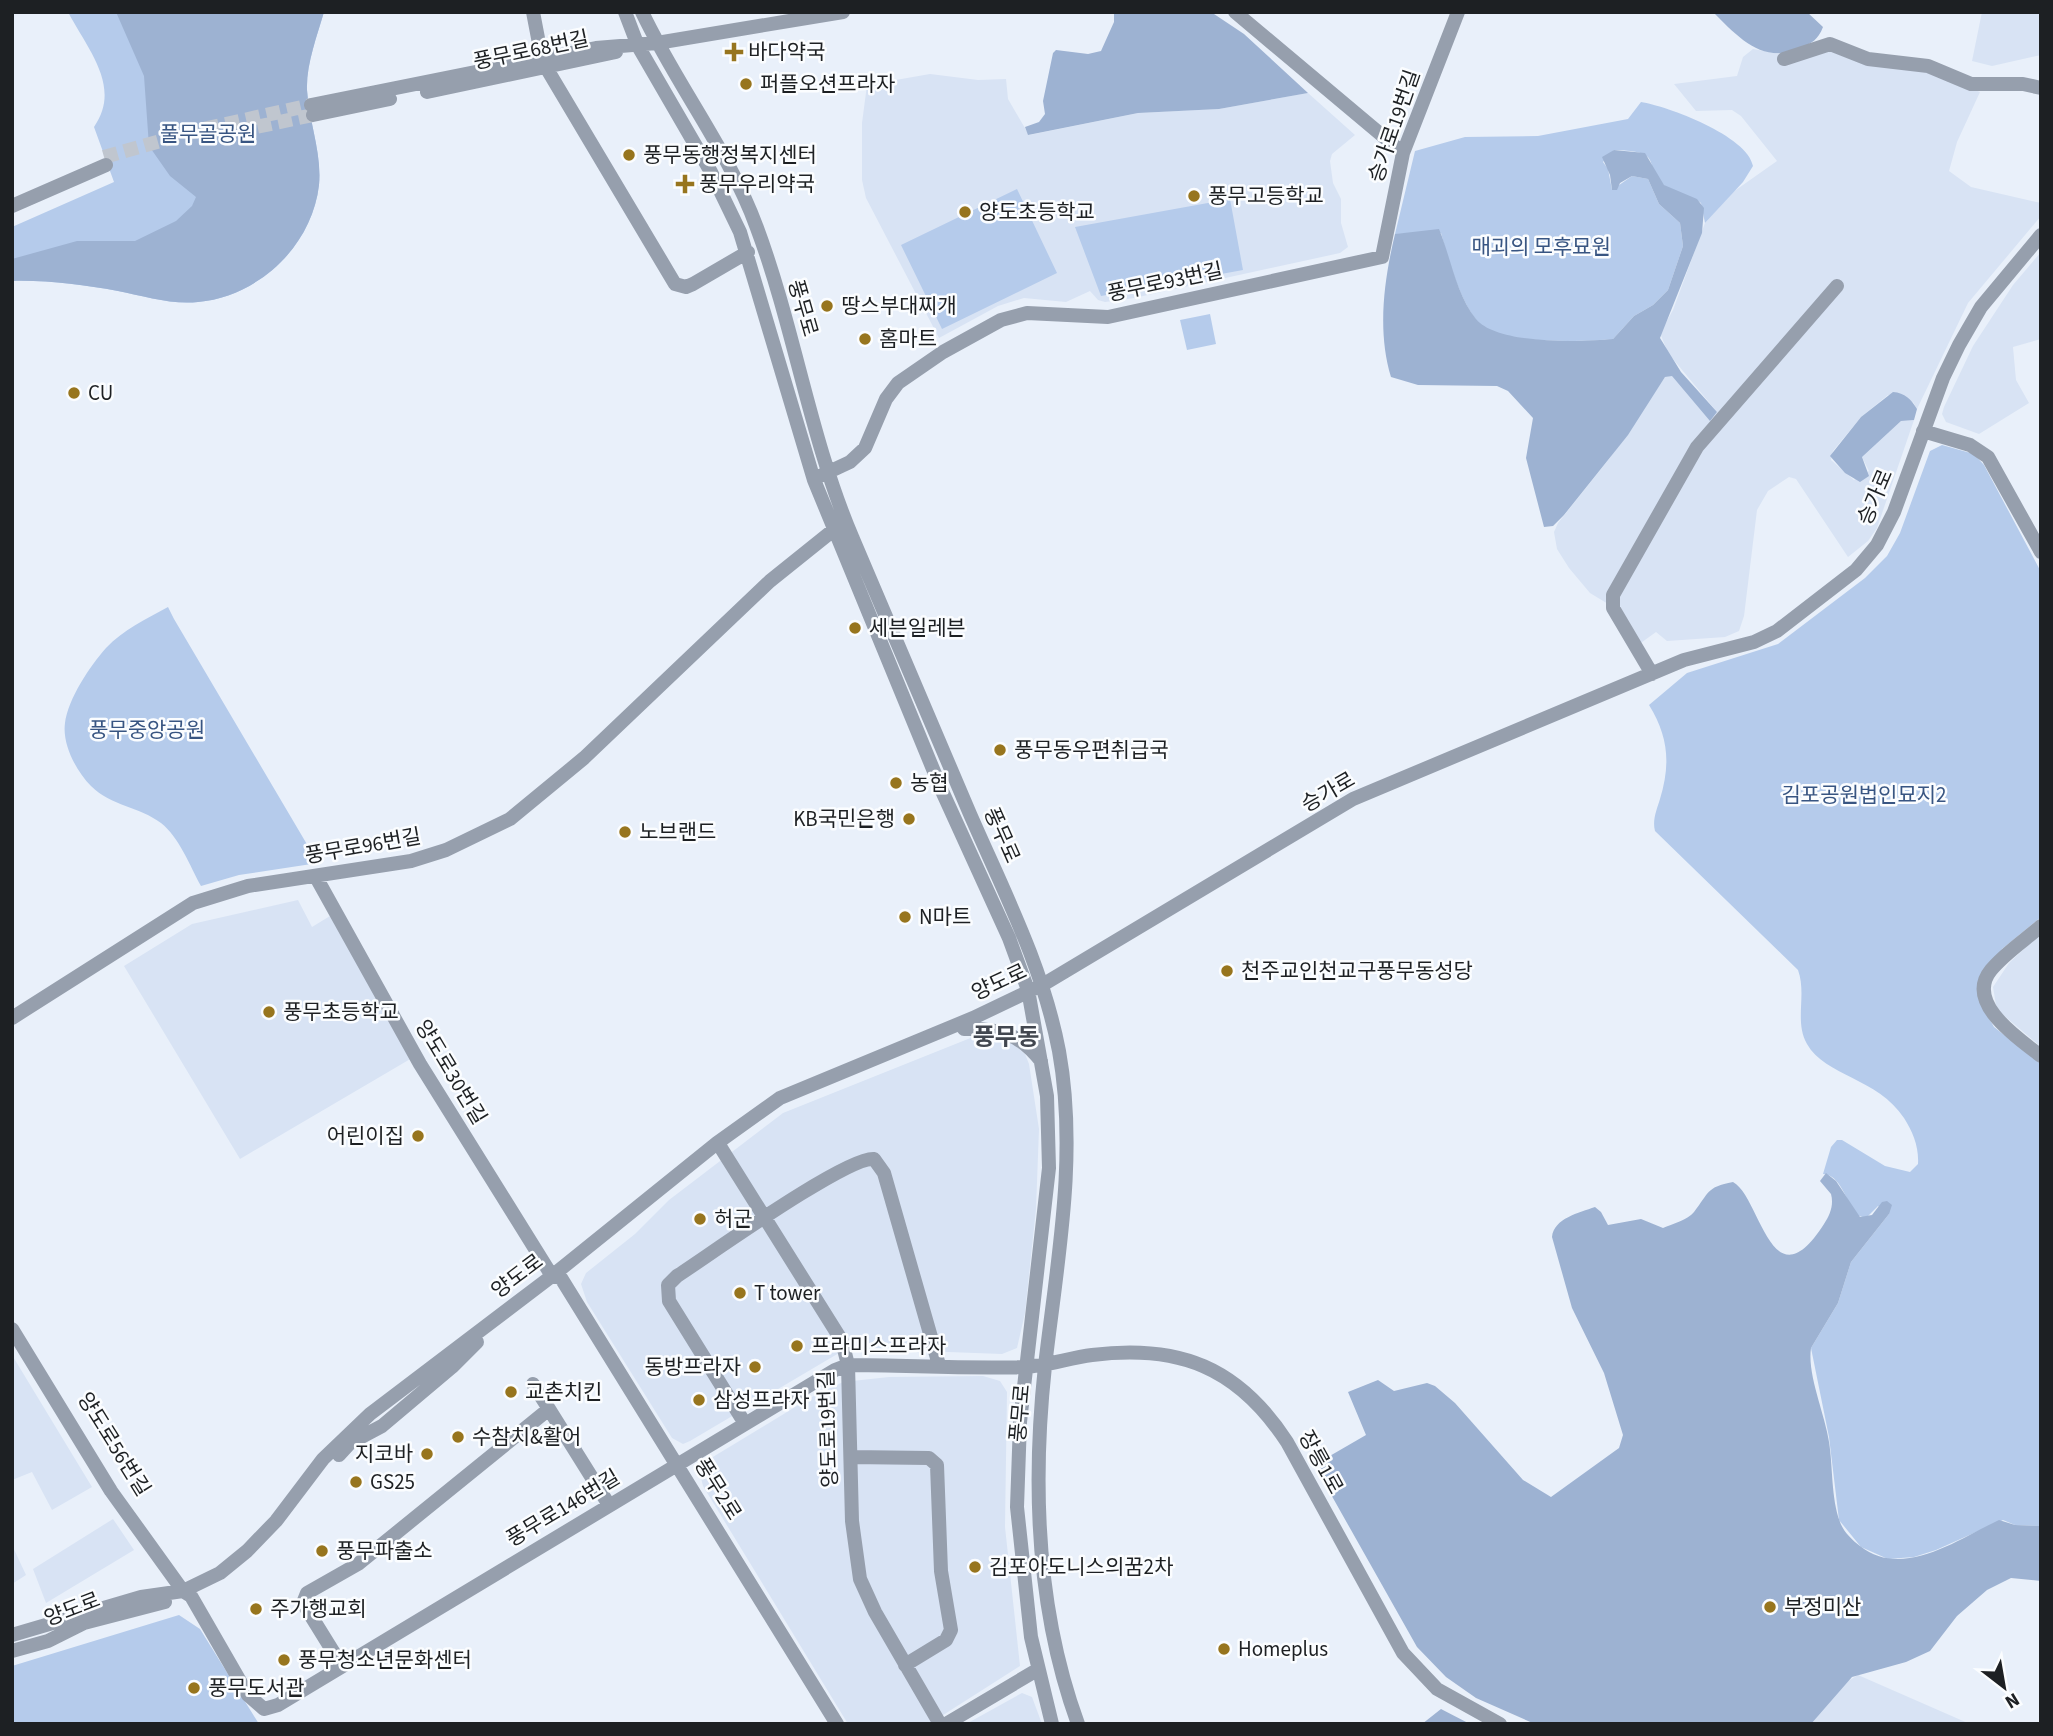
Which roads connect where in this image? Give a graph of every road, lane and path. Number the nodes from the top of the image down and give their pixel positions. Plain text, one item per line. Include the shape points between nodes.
1 (533, 12) edge
2 (625, 12) edge
3 (642, 12) edge
4 (843, 12) edge
5 (1236, 12) edge
6 (1458, 12) edge
7 (657, 43) junction
8 (638, 46) junction
9 (1784, 59) dead end
10 (545, 64) junction
11 (2041, 88) edge
12 (312, 110) tunnel mouth
13 (1403, 153) junction
14 (12, 197) edge
15 (12, 206) edge
16 (2041, 235) edge
17 (748, 253) junction
18 (1382, 257) joint
19 (1837, 286) dead end
20 (1923, 431) junction
21 (828, 473) junction
22 (814, 480) junction
23 (839, 525) junction
24 (2041, 552) edge
25 (1651, 674) junction
26 (316, 877) junction
27 (2041, 926) edge
28 (1044, 984) junction
29 (1029, 995) junction
30 (12, 1018) edge
31 (964, 1029) junction
32 (2041, 1056) edge
33 (1043, 1064) junction
34 (720, 1148) junction
35 (766, 1219) junction
36 (557, 1277) junction
37 (12, 1318) edge
38 (12, 1329) edge
39 (1045, 1363) junction
40 (848, 1365) junction
41 (939, 1365) junction
42 (1026, 1367) junction
43 (533, 1384) dead end
44 (549, 1409) junction
45 (744, 1422) junction
46 (851, 1457) junction
47 (676, 1463) junction
48 (608, 1505) junction
49 (187, 1594) junction
50 (12, 1635) edge
51 (12, 1651) edge
52 (905, 1665) junction
53 (342, 1666) junction
54 (1037, 1670) junction
55 (837, 1724) edge
56 (940, 1724) edge
57 (946, 1724) edge
58 (1052, 1724) edge
59 (1078, 1724) edge
60 (1500, 1724) edge

1 - 10 street
2 - 8 street, 풍무로
3 - 7 street, 풍무로
4 - 7 street, 풍무로68번길
5 - 13 street
6 - 13 street, 승가로19번길
7 - 8 street, 풍무로68번길
7 - 21 street, 풍무로 via 757,226
8 - 10 street, 풍무로68번길 via 596,59
8 - 17 street, 풍무로 via 711,172
9 - 11 street via 1830,44 1868,59 1928,66 1971,84
10 - 12 street, 풍무로68번길
10 - 17 street via 674,284 686,287
13 - 18 street, 승가로19번길
14 - 15 street via 105,161
16 - 20 street, 승가로 via 1973,320 1951,360
17 - 22 street, 풍무로
18 - 21 street, 풍무로93번길 via 1108,317 1027,313 1001,320 898,383 865,448
19 - 25 street via 1697,447 1613,595 1613,608
20 - 24 street via 1970,445 1988,457
20 - 25 street, 승가로 via 1887,528 1856,570 1765,638 1696,656
21 - 22 street, 풍무로93번길
21 - 23 street, 풍무로
22 - 23 street, 풍무로
23 - 26 street, 풍무로96번길 via 770,581 526,808 438,853
23 - 28 street, 풍무로
23 - 29 street, 풍무로 via 942,790 1009,938
25 - 28 street, 승가로 via 1353,799
26 - 30 street, 풍무로96번길 via 247,886 193,903
26 - 36 street, 양도로30번길 via 420,1064
27 - 32 street via 1989,972 1985,990 1996,1017
28 - 29 street, 양도로
28 - 39 street, 풍무로 via 1059,1051 1067,1151
29 - 31 street, 양도로
29 - 33 street, 풍무로
29 - 36 street, 양도로 via 780,1098 717,1143
31 - 33 street via 1005,1031 1021,1038
31 - 34 street, 양도로 via 801,1095
33 - 42 street, 풍무로 via 1049,1168
34 - 35 street, 양도로19번길
34 - 36 street, 양도로
35 - 40 street, 양도로19번길 via 839,1334
35 - 41 street via 850,1166 870,1158 878,1162
35 - 45 street via 677,1276 666,1290
36 - 47 street, 풍무2로
36 - 49 street, 양도로 via 382,1426 350,1443 253,1557 225,1579
37 - 49 street, 양도로56번길 via 104,1470
38 - 49 street, 양도로56번길 via 105,1480
39 - 42 street, 장릉1로
39 - 59 street, 풍무로 via 1038,1519 1055,1644
39 - 60 street, 장릉1로 via 1153,1352 1198,1362 1242,1390 1264,1410 1287,1442 1403,1653 1437,1689
40 - 41 street, 풍무로146번길
40 - 45 street, 풍무로146번길
40 - 46 street, 양도로19번길
41 - 42 street, 풍무로146번길
42 - 54 street, 풍무로 via 1017,1507
43 - 44 street
44 - 48 street
44 - 53 street via 358,1564 307,1593 303,1603
45 - 47 street, 풍무로146번길
46 - 52 street, 양도로19번길 via 852,1521 860,1579
46 - 52 street via 929,1458 937,1465 941,1572 951,1630 946,1640
47 - 48 street, 풍무로146번길
47 - 55 street, 풍무2로
48 - 53 street, 풍무로146번길
49 - 50 street, 양도로 via 141,1597
49 - 51 street, 양도로 via 84,1623 48,1641
49 - 53 street, 풍무로146번길 via 259,1707 278,1705
52 - 56 street, 양도로19번길
54 - 57 street
54 - 58 street, 풍무로

